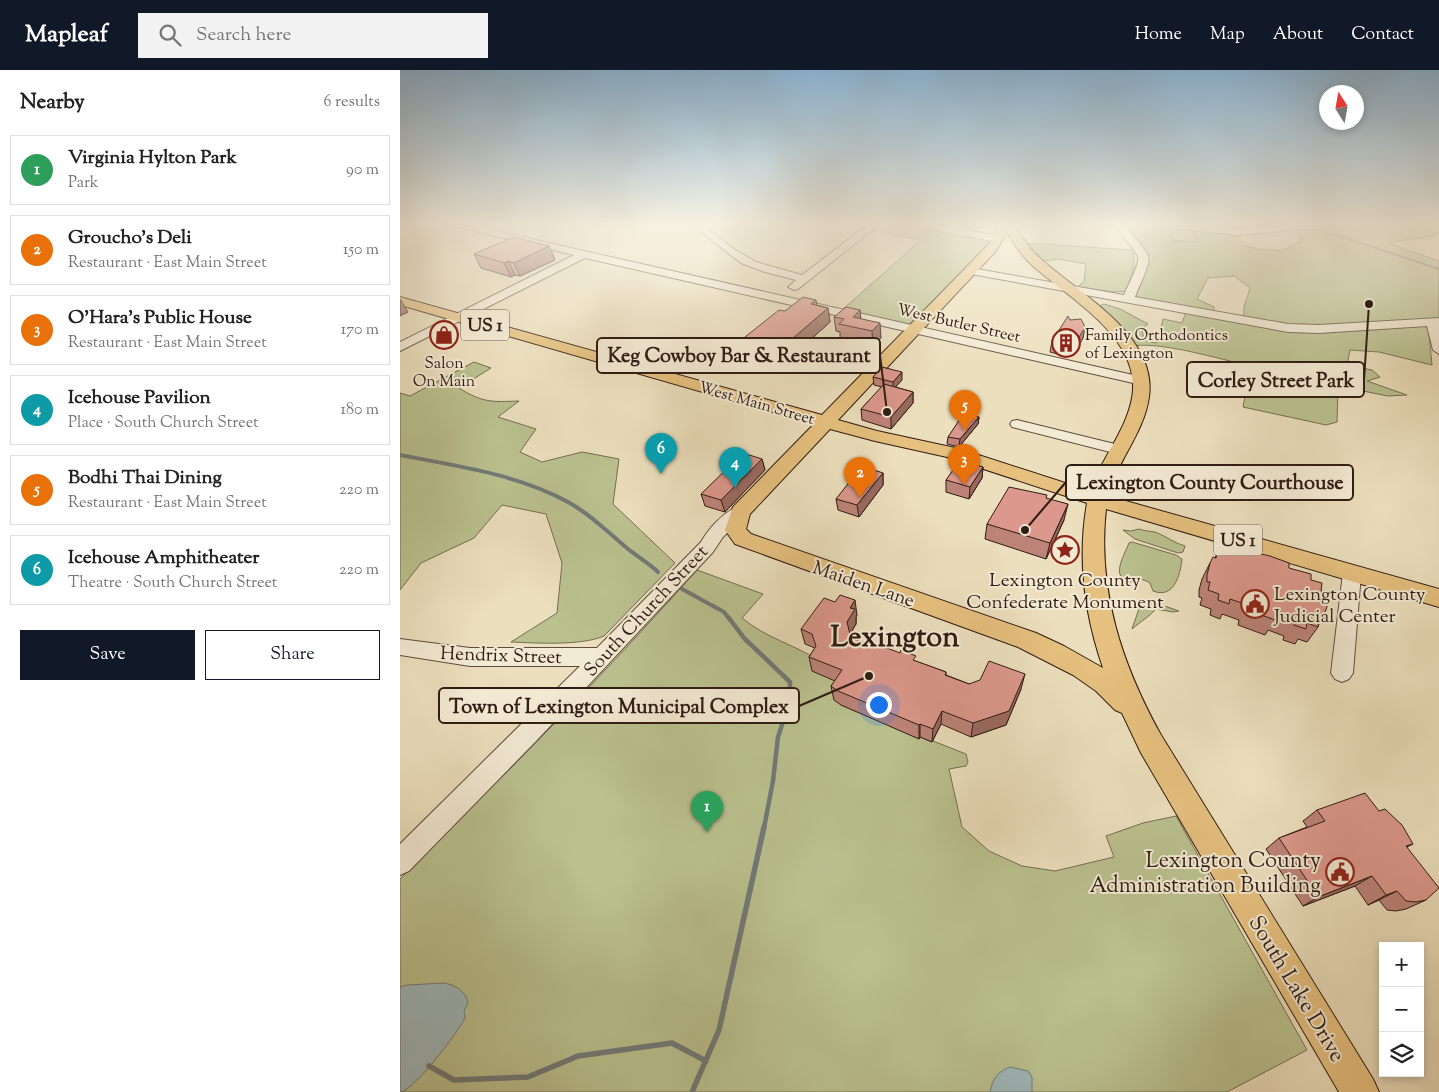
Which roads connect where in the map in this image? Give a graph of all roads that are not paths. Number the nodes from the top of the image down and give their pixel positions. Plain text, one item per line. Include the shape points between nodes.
1 (551, 271) edge
2 (658, 271) edge
3 (776, 271) edge
4 (816, 271) edge
5 (971, 271) joint
6 (1047, 271) edge
7 (1140, 271) edge
8 (804, 280) junction
9 (1066, 288) junction
10 (779, 298) junction
11 (1128, 299) junction
12 (400, 301) edge
13 (458, 317) junction
14 (1435, 322) edge
15 (915, 329) junction
16 (400, 347) edge
17 (1439, 350) edge
18 (1142, 381) junction
19 (825, 421) junction
20 (1017, 424) dead end
21 (1118, 449) junction
22 (1097, 499) junction
23 (740, 512) junction
24 (743, 539) junction
25 (707, 547) junction
26 (1352, 573) junction
27 (1439, 598) edge
28 (400, 647) edge
29 (1109, 649) junction
30 (1050, 650) junction
31 (602, 657) junction
32 (1342, 674) dead end
33 (1134, 714) junction
34 (400, 862) edge
35 (1360, 1092) edge

1 - 13 street
2 - 10 street, West Butler Street
3 - 8 street
4 - 8 street
5 - 9 street
5 - 15 main road, South Church Street
6 - 9 main road
7 - 11 street
8 - 10 street
9 - 11 street
9 - 18 main road via 1124,340 1136,360
10 - 15 street, West Butler Street
11 - 14 street via 1296,328
12 - 13 main road, West Main Street / US 1
13 - 16 street
13 - 19 main road, West Main Street / US 1
14 - 17 street
15 - 18 street, West Butler Street
15 - 19 main road, South Church Street
18 - 21 main road, South Lake Drive via 1138,408
19 - 22 main road, US 1 via 875,436 890,445 1009,477 1036,480
19 - 23 main road, South Church Street
20 - 21 street
21 - 22 main road, South Lake Drive
22 - 26 main road, US 1
22 - 29 main road, South Lake Drive via 1093,544 1095,585
23 - 24 main road via 735,530
23 - 25 street, South Church Street via 711,539
24 - 25 street, Maiden Lane via 724,540
24 - 30 main road, Maiden Lane
25 - 31 street, South Church Street
26 - 27 main road, US 1
26 - 32 street
28 - 31 street, Hendrix Street via 470,657
29 - 30 main road, Maiden Lane via 1079,653
29 - 33 main road, South Lake Drive
30 - 33 main road, Maiden Lane via 1108,684
31 - 34 street, South Church Street
33 - 35 main road, South Lake Drive

